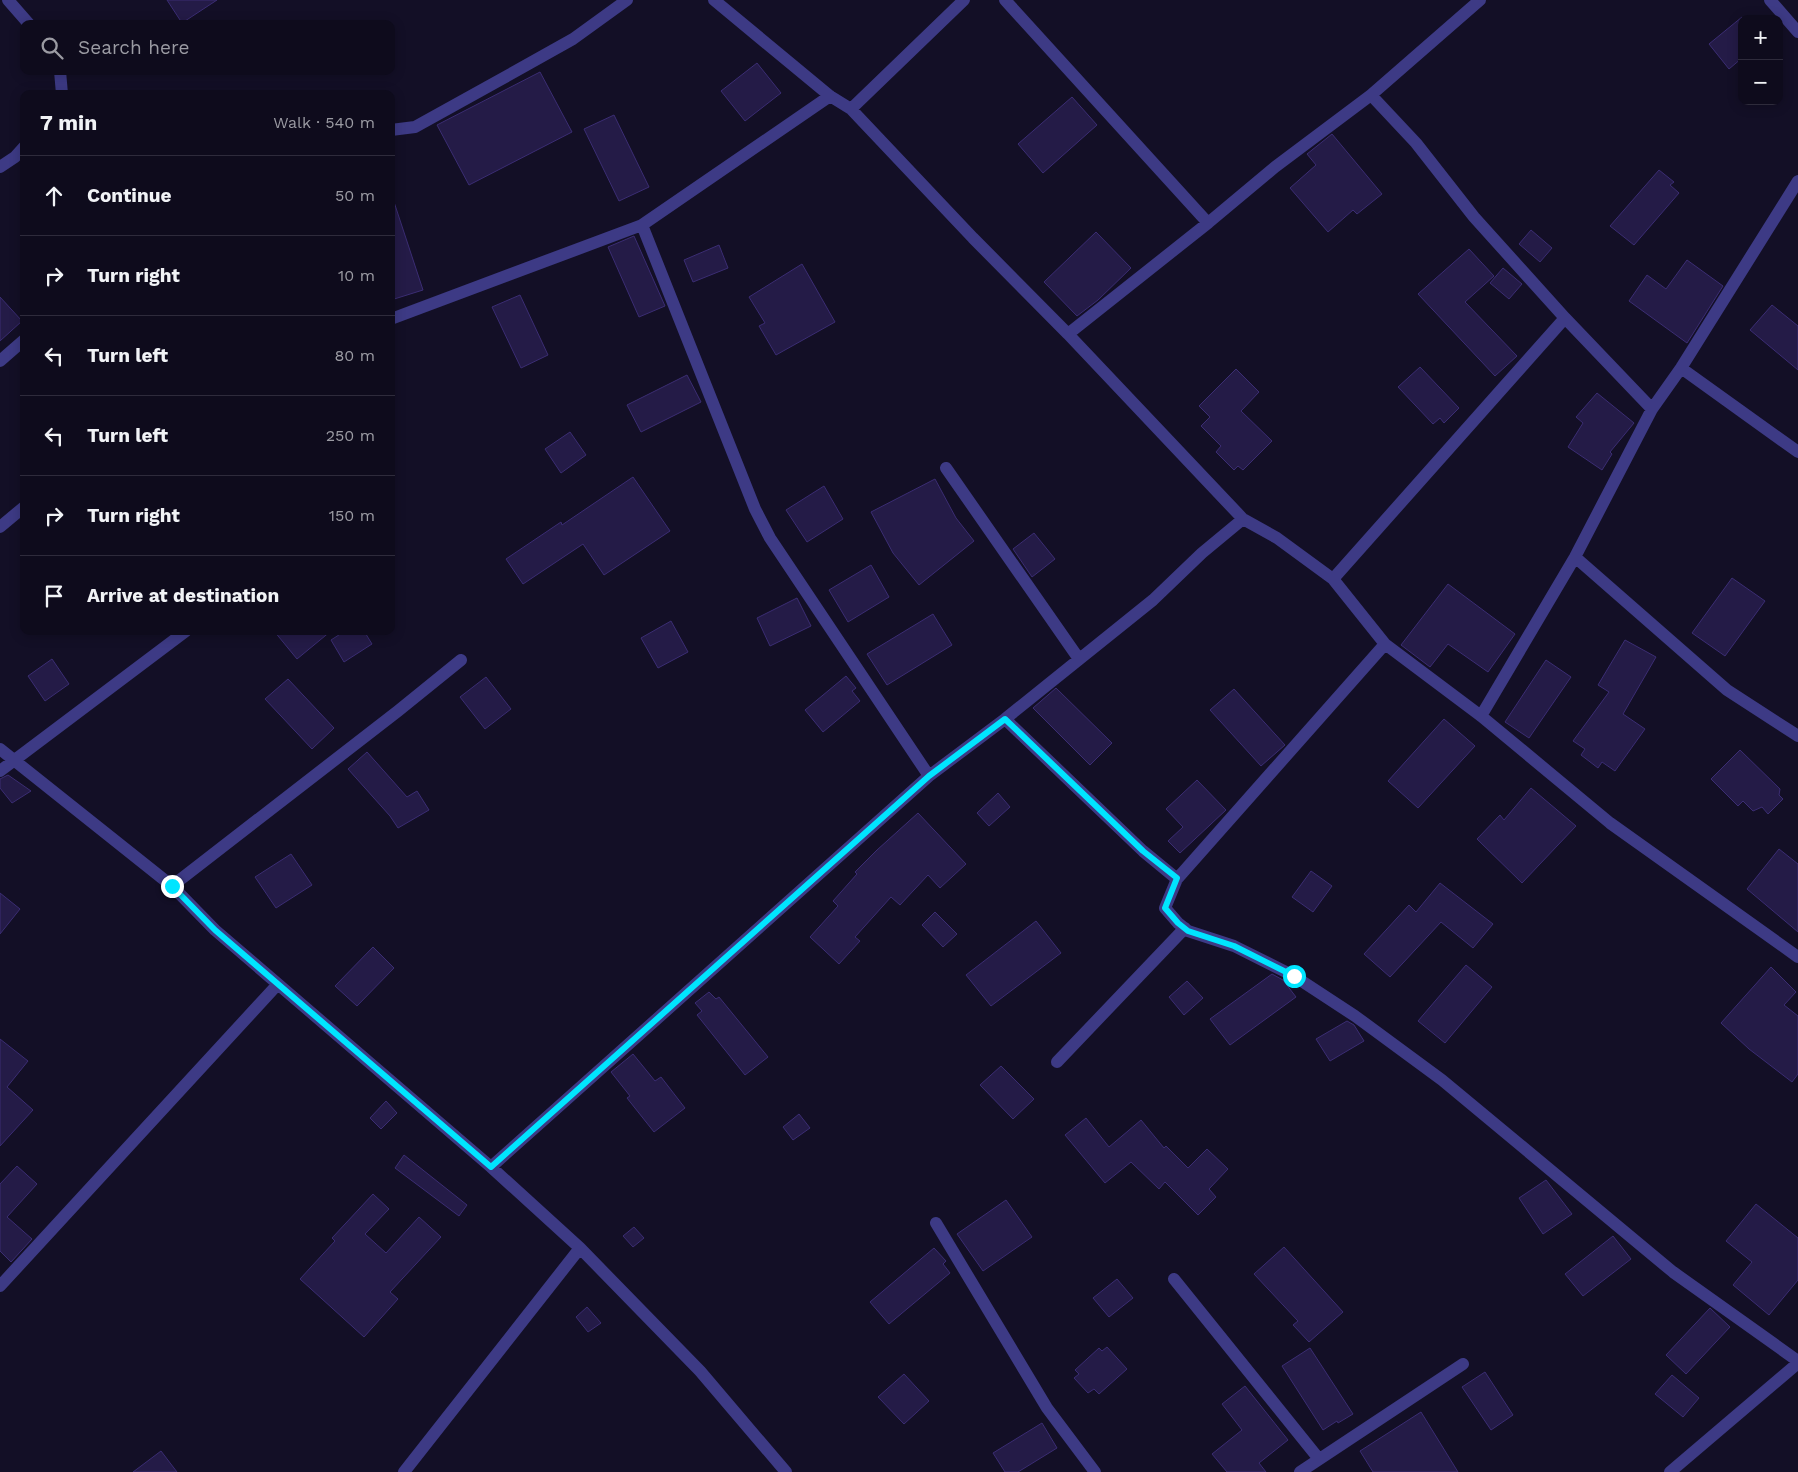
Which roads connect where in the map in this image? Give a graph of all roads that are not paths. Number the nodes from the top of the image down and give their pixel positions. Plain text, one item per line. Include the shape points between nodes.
1 (8, 0) edge
2 (627, 0) edge
3 (714, 0) edge
4 (964, 0) edge
5 (1005, 0) edge
6 (1480, 0) edge
7 (1770, 0) edge
8 (730, 4) edge
9 (26, 20) edge
10 (1798, 32) edge
11 (60, 75) edge
12 (62, 90) edge
13 (1371, 95) junction
14 (830, 96) junction
15 (851, 109) junction
16 (395, 129) edge
17 (20, 151) edge
18 (0, 167) edge
19 (1797, 186) edge
20 (1208, 223) junction
21 (642, 225) junction
22 (395, 318) edge
23 (1565, 318) junction
24 (1068, 334) junction
25 (20, 344) edge
26 (0, 361) edge
27 (1680, 368) junction
28 (1652, 409) junction
29 (1798, 452) edge
30 (946, 468) dead end
31 (20, 511) edge
32 (1243, 519) junction
33 (0, 527) edge
34 (1575, 558) junction
35 (1333, 579) junction
36 (181, 635) edge
37 (1385, 644) junction
38 (1079, 659) junction
39 (461, 660) dead end
40 (1481, 716) junction
41 (1005, 719) junction
42 (1798, 736) edge
43 (0, 749) edge
44 (14, 760) junction
45 (0, 771) edge
46 (929, 776) junction
47 (1177, 878) junction
48 (172, 886) junction
49 (1185, 928) junction
50 (1798, 956) edge
51 (278, 984) junction
52 (1057, 1062) dead end
53 (491, 1167) junction
54 (936, 1224) dead end
55 (580, 1248) junction
56 (1174, 1279) dead end
57 (0, 1286) edge
58 (1798, 1362) edge
59 (1463, 1364) dead end
60 (1319, 1459) junction
61 (404, 1472) edge
62 (786, 1472) edge
63 (1095, 1472) edge
64 (1300, 1472) edge
65 (1670, 1472) edge

1 - 9 street
2 - 16 street via 573,39 490,86 414,127
3 - 8 street
4 - 15 street
5 - 20 street
6 - 13 street
7 - 10 street
8 - 14 street
11 - 12 street
13 - 20 street via 1275,167
13 - 23 street
14 - 15 street
14 - 21 street
15 - 24 street
17 - 18 street
19 - 27 street
20 - 24 street
21 - 22 street
21 - 46 street via 755,509 770,538
23 - 28 street
23 - 35 street
24 - 32 street
25 - 26 street
27 - 28 street
27 - 29 street
28 - 34 street
30 - 38 street
31 - 33 street
32 - 35 street via 1277,538
32 - 38 street via 1153,600
34 - 40 street
34 - 42 street via 1727,690
35 - 37 street
36 - 44 street
37 - 40 street
37 - 47 street
38 - 41 street
39 - 48 street
40 - 50 street via 1610,823
41 - 46 street
41 - 47 street via 1143,851
43 - 44 street
44 - 45 street
44 - 48 street
46 - 53 street
47 - 49 street via 1165,908
48 - 51 street via 215,930
49 - 52 street
49 - 58 street via 1234,946 1294,976 1355,1016 1442,1080 1673,1272
51 - 53 street
51 - 57 street
53 - 55 street
54 - 63 street via 1047,1408
55 - 61 street
55 - 62 street via 700,1371
56 - 60 street
58 - 65 street
59 - 60 street
60 - 64 street

